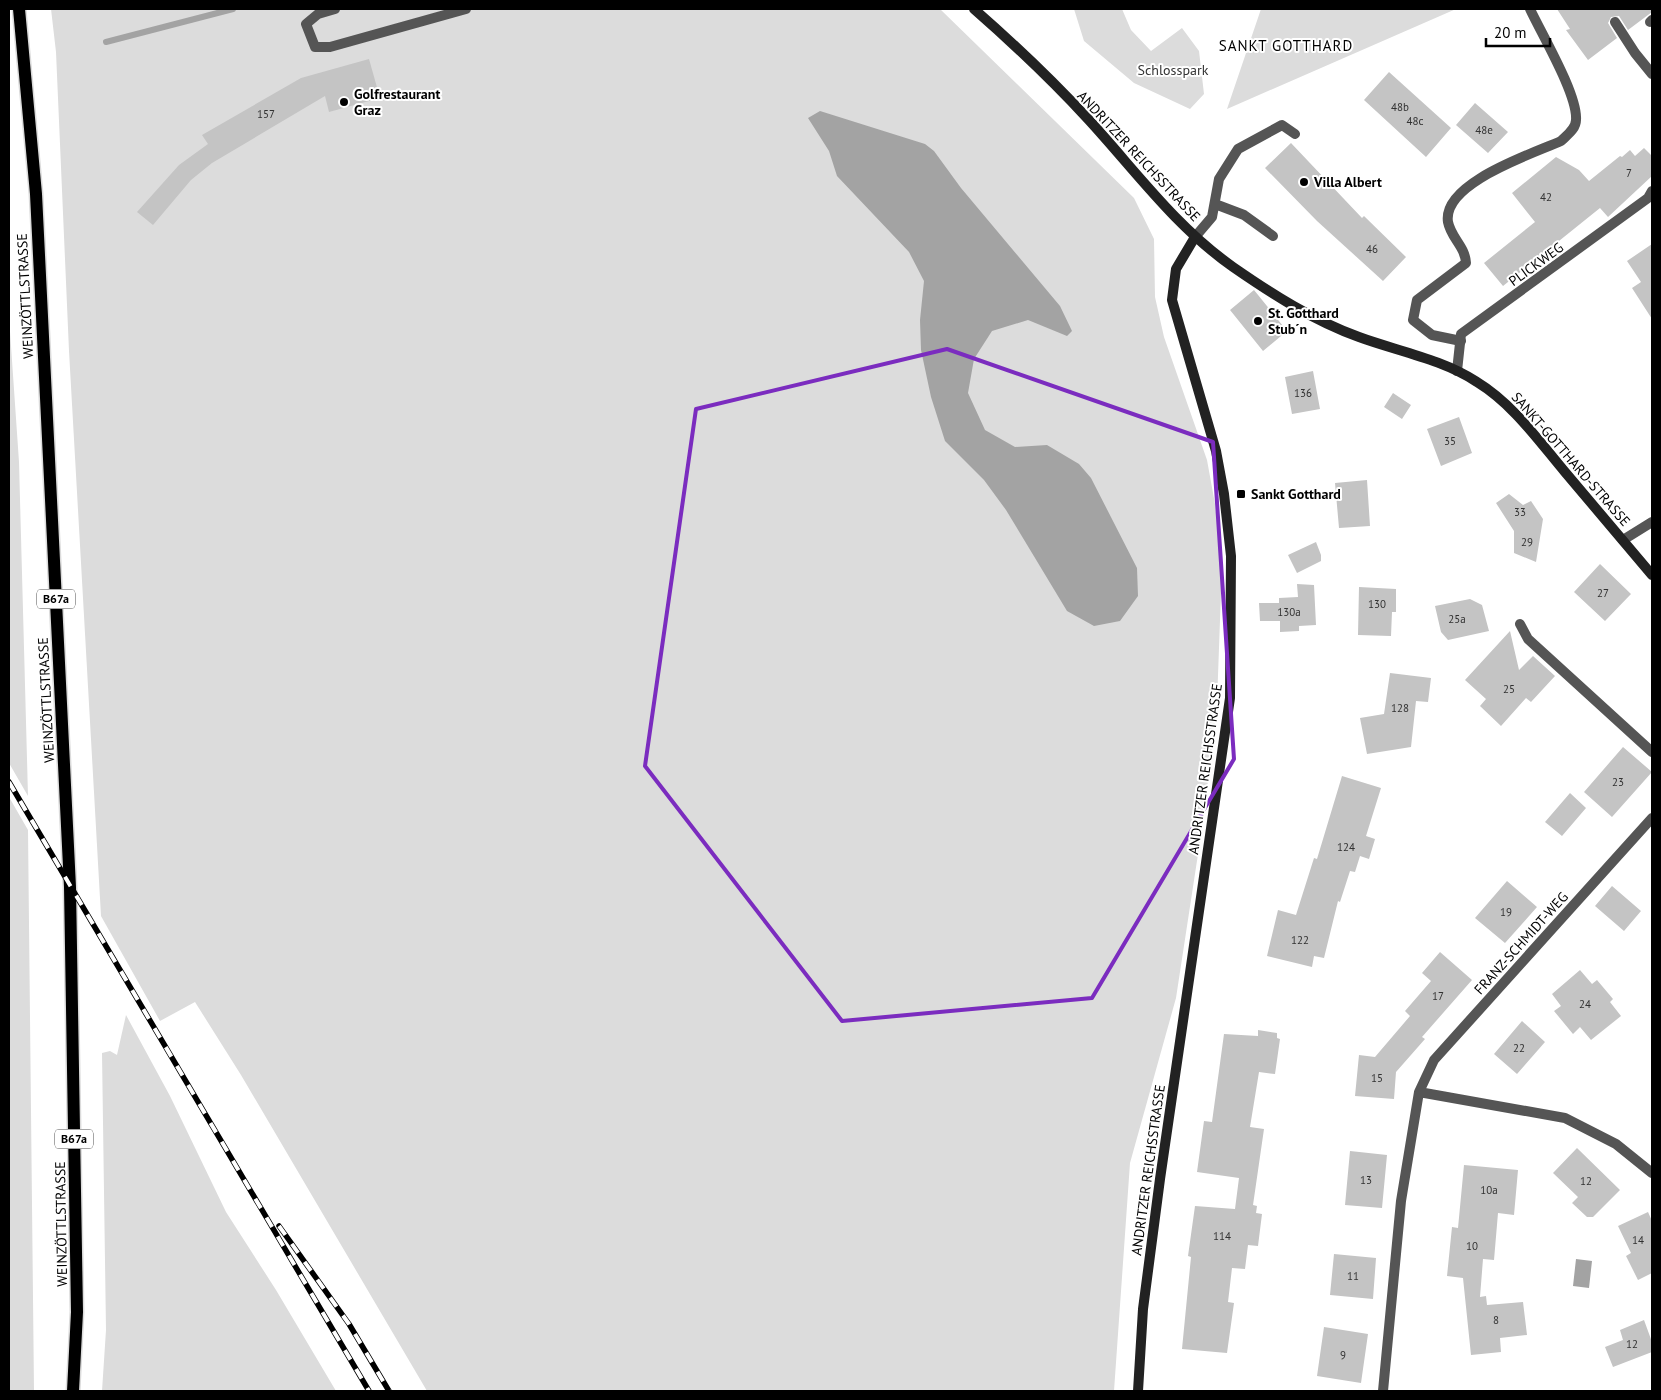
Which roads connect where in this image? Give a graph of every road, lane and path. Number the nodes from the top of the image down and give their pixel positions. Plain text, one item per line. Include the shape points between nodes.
1 (19, 9) edge
2 (335, 9) edge
3 (466, 9) edge
4 (974, 9) edge
5 (1530, 9) edge
6 (1615, 22) dead end
7 (1652, 74) edge
8 (1295, 134) dead end
9 (1652, 190) edge
10 (1215, 204) junction
11 (1273, 236) dead end
12 (1195, 237) junction
13 (1460, 341) junction
14 (1457, 371) junction
15 (1652, 522) edge
16 (1623, 540) junction
17 (1652, 575) edge
18 (1520, 624) dead end
19 (1652, 752) edge
20 (1652, 818) edge
21 (1419, 1092) junction
22 (1652, 1173) edge
23 (73, 1391) edge
24 (1138, 1391) edge
25 (1383, 1391) edge

1 - 23 main road, WEINZÖTTLSTRASSE / B67a via 36,194 70,887 77,1312
2 - 3 street via 318,14 306,24 315,47 330,47
4 - 12 street, ANDRITZER REICHSSTRASSE via 1089,120 1149,190
5 - 13 street via 1571,91 1576,120 1572,130 1561,141 1480,178 1454,199 1449,208 1448,222 1465,252 1466,263 1417,300 1413,320 1432,335
6 - 7 street
8 - 10 street via 1282,125 1238,149 1219,179
9 - 13 street, PLICKWEG via 1648,198 1461,334
10 - 11 street via 1244,215
10 - 12 street via 1212,217
12 - 14 street, SANKT-GOTTHARD-STRASSE via 1233,267 1328,324
12 - 24 street, ANDRITZER REICHSSTRASSE via 1176,269 1172,300 1216,451 1224,494 1231,556 1230,698 1162,1161 1143,1309
13 - 14 street
14 - 16 street, SANKT-GOTTHARD-STRASSE via 1497,395 1516,414
15 - 16 street
16 - 17 street, SANKT-GOTTHARD-STRASSE
18 - 19 street via 1528,639
20 - 21 street, FRANZ-SCHMIDT-WEG via 1434,1060
21 - 22 street via 1565,1118 1616,1144
21 - 25 street, FRANZ-SCHMIDT-WEG via 1401,1201

